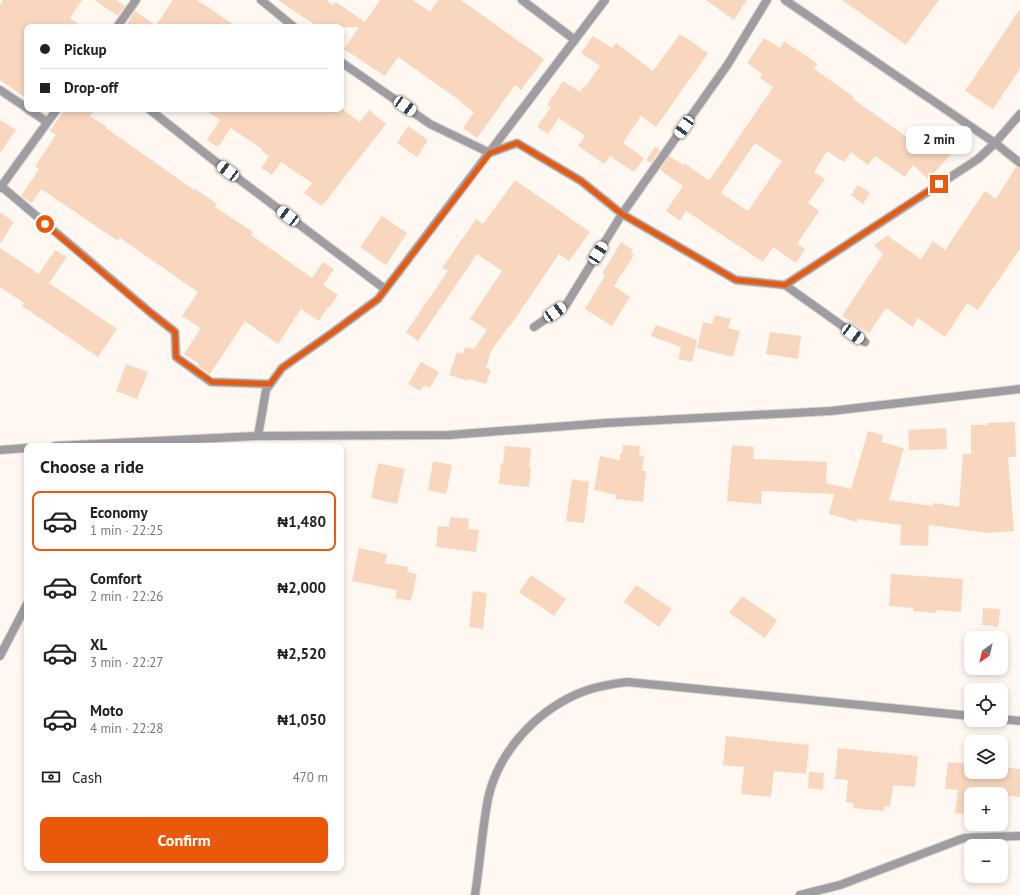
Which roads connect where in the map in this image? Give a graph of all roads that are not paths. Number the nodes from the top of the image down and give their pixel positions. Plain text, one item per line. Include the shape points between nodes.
1 (136, 0) edge
2 (261, 0) edge
3 (522, 0) edge
4 (606, 0) edge
5 (767, 0) edge
6 (785, 0) edge
7 (794, 2) edge
8 (119, 24) edge
9 (290, 24) edge
10 (575, 40) junction
11 (344, 64) edge
12 (0, 90) edge
13 (24, 106) edge
14 (32, 112) edge
15 (55, 112) edge
16 (153, 112) edge
17 (1020, 114) edge
18 (47, 122) junction
19 (995, 143) junction
20 (490, 153) junction
21 (1020, 163) edge
22 (0, 187) edge
23 (622, 214) junction
24 (785, 285) junction
25 (385, 289) junction
26 (534, 327) dead end
27 (865, 342) dead end
28 (270, 384) junction
29 (1020, 389) edge
30 (258, 436) junction
31 (212, 442) edge
32 (168, 443) edge
33 (24, 448) edge
34 (0, 450) edge
35 (24, 610) edge
36 (0, 656) edge
37 (964, 715) edge
38 (1008, 720) edge
39 (1020, 721) edge
40 (1020, 836) edge
41 (475, 895) edge
42 (800, 895) edge

1 - 8 street
2 - 9 street
3 - 10 street
4 - 10 street
5 - 23 street via 728,64
6 - 7 street
7 - 19 street
10 - 20 street
11 - 20 street via 430,124
12 - 13 street
14 - 18 street
15 - 18 street
16 - 25 street
17 - 19 street
18 - 22 street
19 - 21 street
19 - 24 street via 978,159
20 - 23 street via 517,143 581,181
20 - 25 street
22 - 28 street via 175,332 176,357 212,382
23 - 24 street via 736,280
23 - 26 street via 566,305
24 - 27 street
25 - 28 street via 378,299 282,368
28 - 30 street via 266,390
29 - 30 street via 831,411 606,423 449,435
30 - 31 street
31 - 32 street
33 - 34 street
35 - 36 street
37 - 41 street via 627,682 594,688 554,707 536,720 512,746 502,762 488,798
38 - 39 street
40 - 42 street via 964,838 840,885

